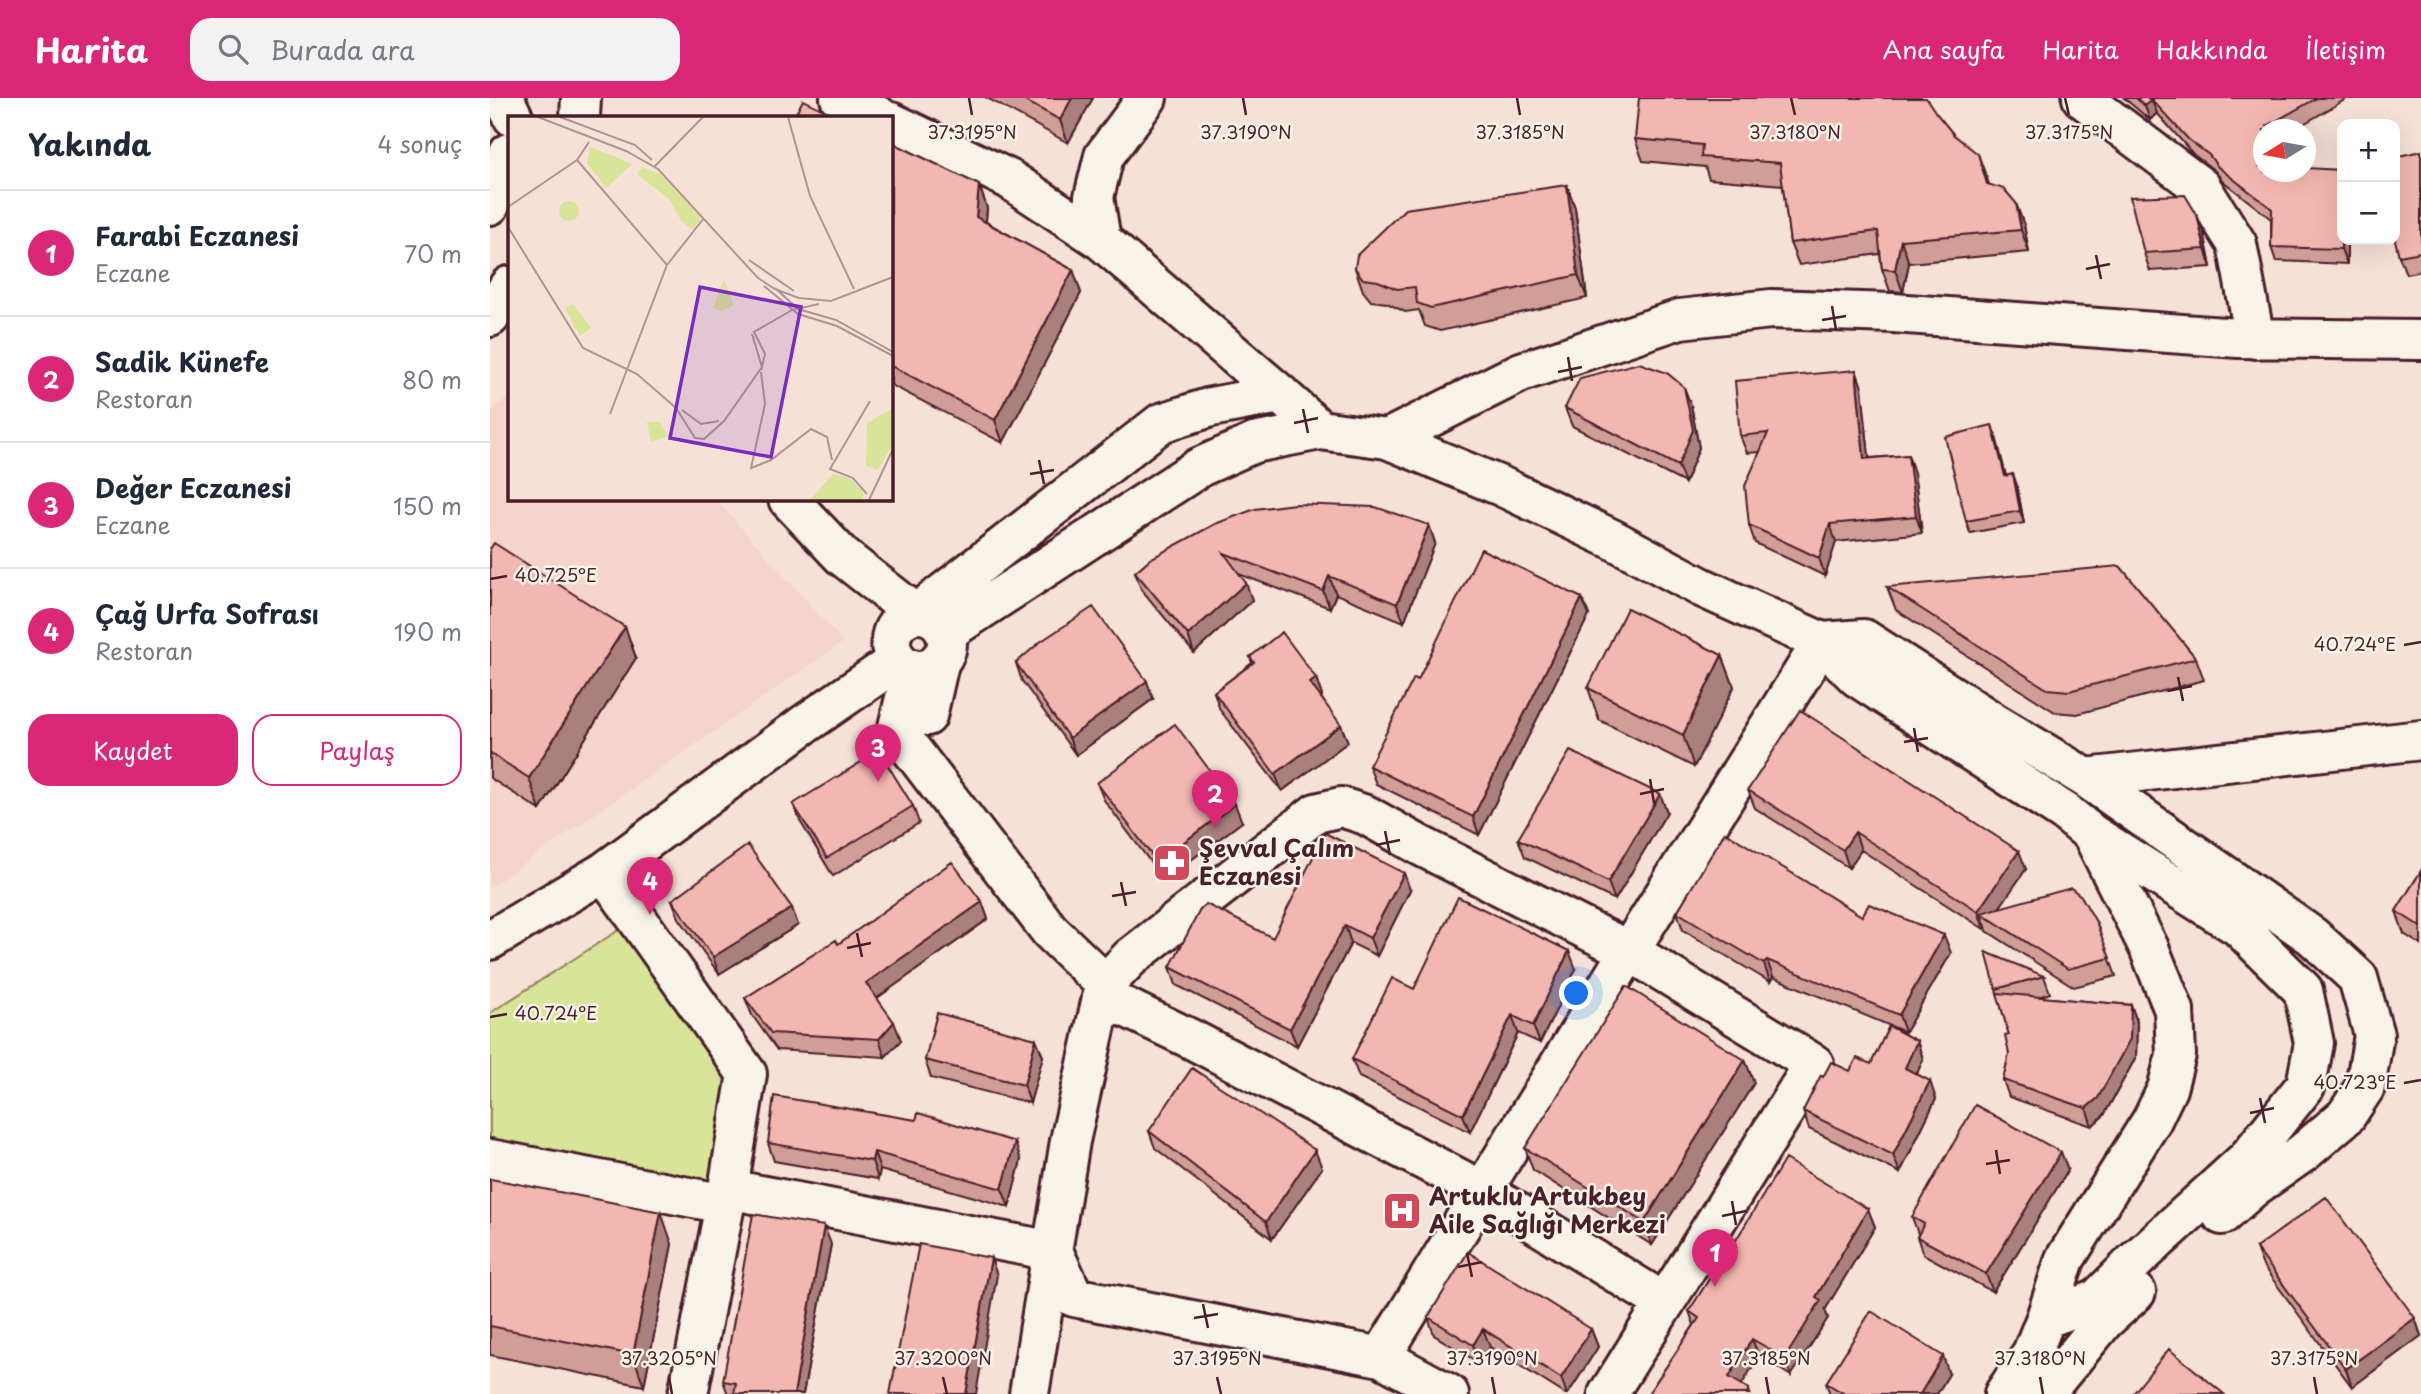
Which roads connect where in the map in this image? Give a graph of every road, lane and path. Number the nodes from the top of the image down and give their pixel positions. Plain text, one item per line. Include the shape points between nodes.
1 (504, 98) edge
2 (521, 98) edge
3 (581, 98) edge
4 (841, 98) edge
5 (1147, 98) edge
6 (2082, 98) edge
7 (513, 116) edge
8 (519, 116) edge
9 (580, 116) edge
10 (878, 116) edge
11 (892, 122) edge
12 (508, 156) edge
13 (490, 205) edge
14 (1101, 240) junction
15 (508, 288) edge
16 (490, 317) edge
17 (2255, 339) junction
18 (2421, 340) edge
19 (1280, 394) junction
20 (1320, 430) junction
21 (1387, 439) junction
22 (789, 500) edge
23 (1822, 642) junction
24 (922, 647) junction
25 (2421, 740) edge
26 (2086, 778) junction
27 (2092, 834) junction
28 (604, 872) junction
29 (490, 940) edge
30 (1629, 951) junction
31 (1103, 994) junction
32 (490, 1159) edge
33 (1482, 1190) junction
34 (727, 1196) junction
35 (1053, 1251) junction
36 (1665, 1303) junction
37 (2046, 1318) junction
38 (1381, 1357) junction
39 (688, 1394) edge
40 (1029, 1394) edge
41 (1449, 1394) edge
42 (1608, 1394) edge
43 (2004, 1394) edge
44 (2044, 1394) edge

1 - 7 main road
2 - 8 main road
3 - 9 main road
4 - 10 main road
5 - 14 main road via 1104,156 1094,197
6 - 17 main road via 2201,187 2237,244
11 - 14 main road via 1009,179
12 - 13 main road
14 - 19 main road
15 - 16 main road
17 - 18 main road
17 - 21 main road via 1879,312 1771,309 1679,319 1521,372
19 - 20 main road
19 - 24 main road via 1211,407 1161,423
20 - 21 main road
20 - 24 main road via 1254,443 1199,467
21 - 23 main road via 1503,487
22 - 24 main road
23 - 26 main road via 1864,639
23 - 27 main road via 1857,677
23 - 30 main road
24 - 28 main road via 802,726
24 - 31 main road via 897,731
25 - 26 main road
26 - 44 main road via 2312,936 2358,978 2374,1035 2365,1087 2346,1116 2254,1187 2131,1296 2104,1321
27 - 37 main road via 2149,948 2174,1010 2176,1055 2152,1120 2065,1259
27 - 37 main road via 2239,927 2303,990 2314,1043 2305,1085 2247,1159 2096,1300
28 - 29 main road
28 - 34 main road via 747,1074
30 - 31 main road via 1366,815 1341,807 1316,813 1131,957
30 - 33 main road
30 - 36 main road via 1814,1064
31 - 33 main road
31 - 35 main road via 1070,1141
32 - 34 main road
33 - 36 main road
33 - 38 main road
34 - 35 main road
34 - 39 main road
35 - 38 main road via 1074,1297
35 - 40 main road
36 - 42 main road
37 - 43 main road via 2032,1353
38 - 41 main road

